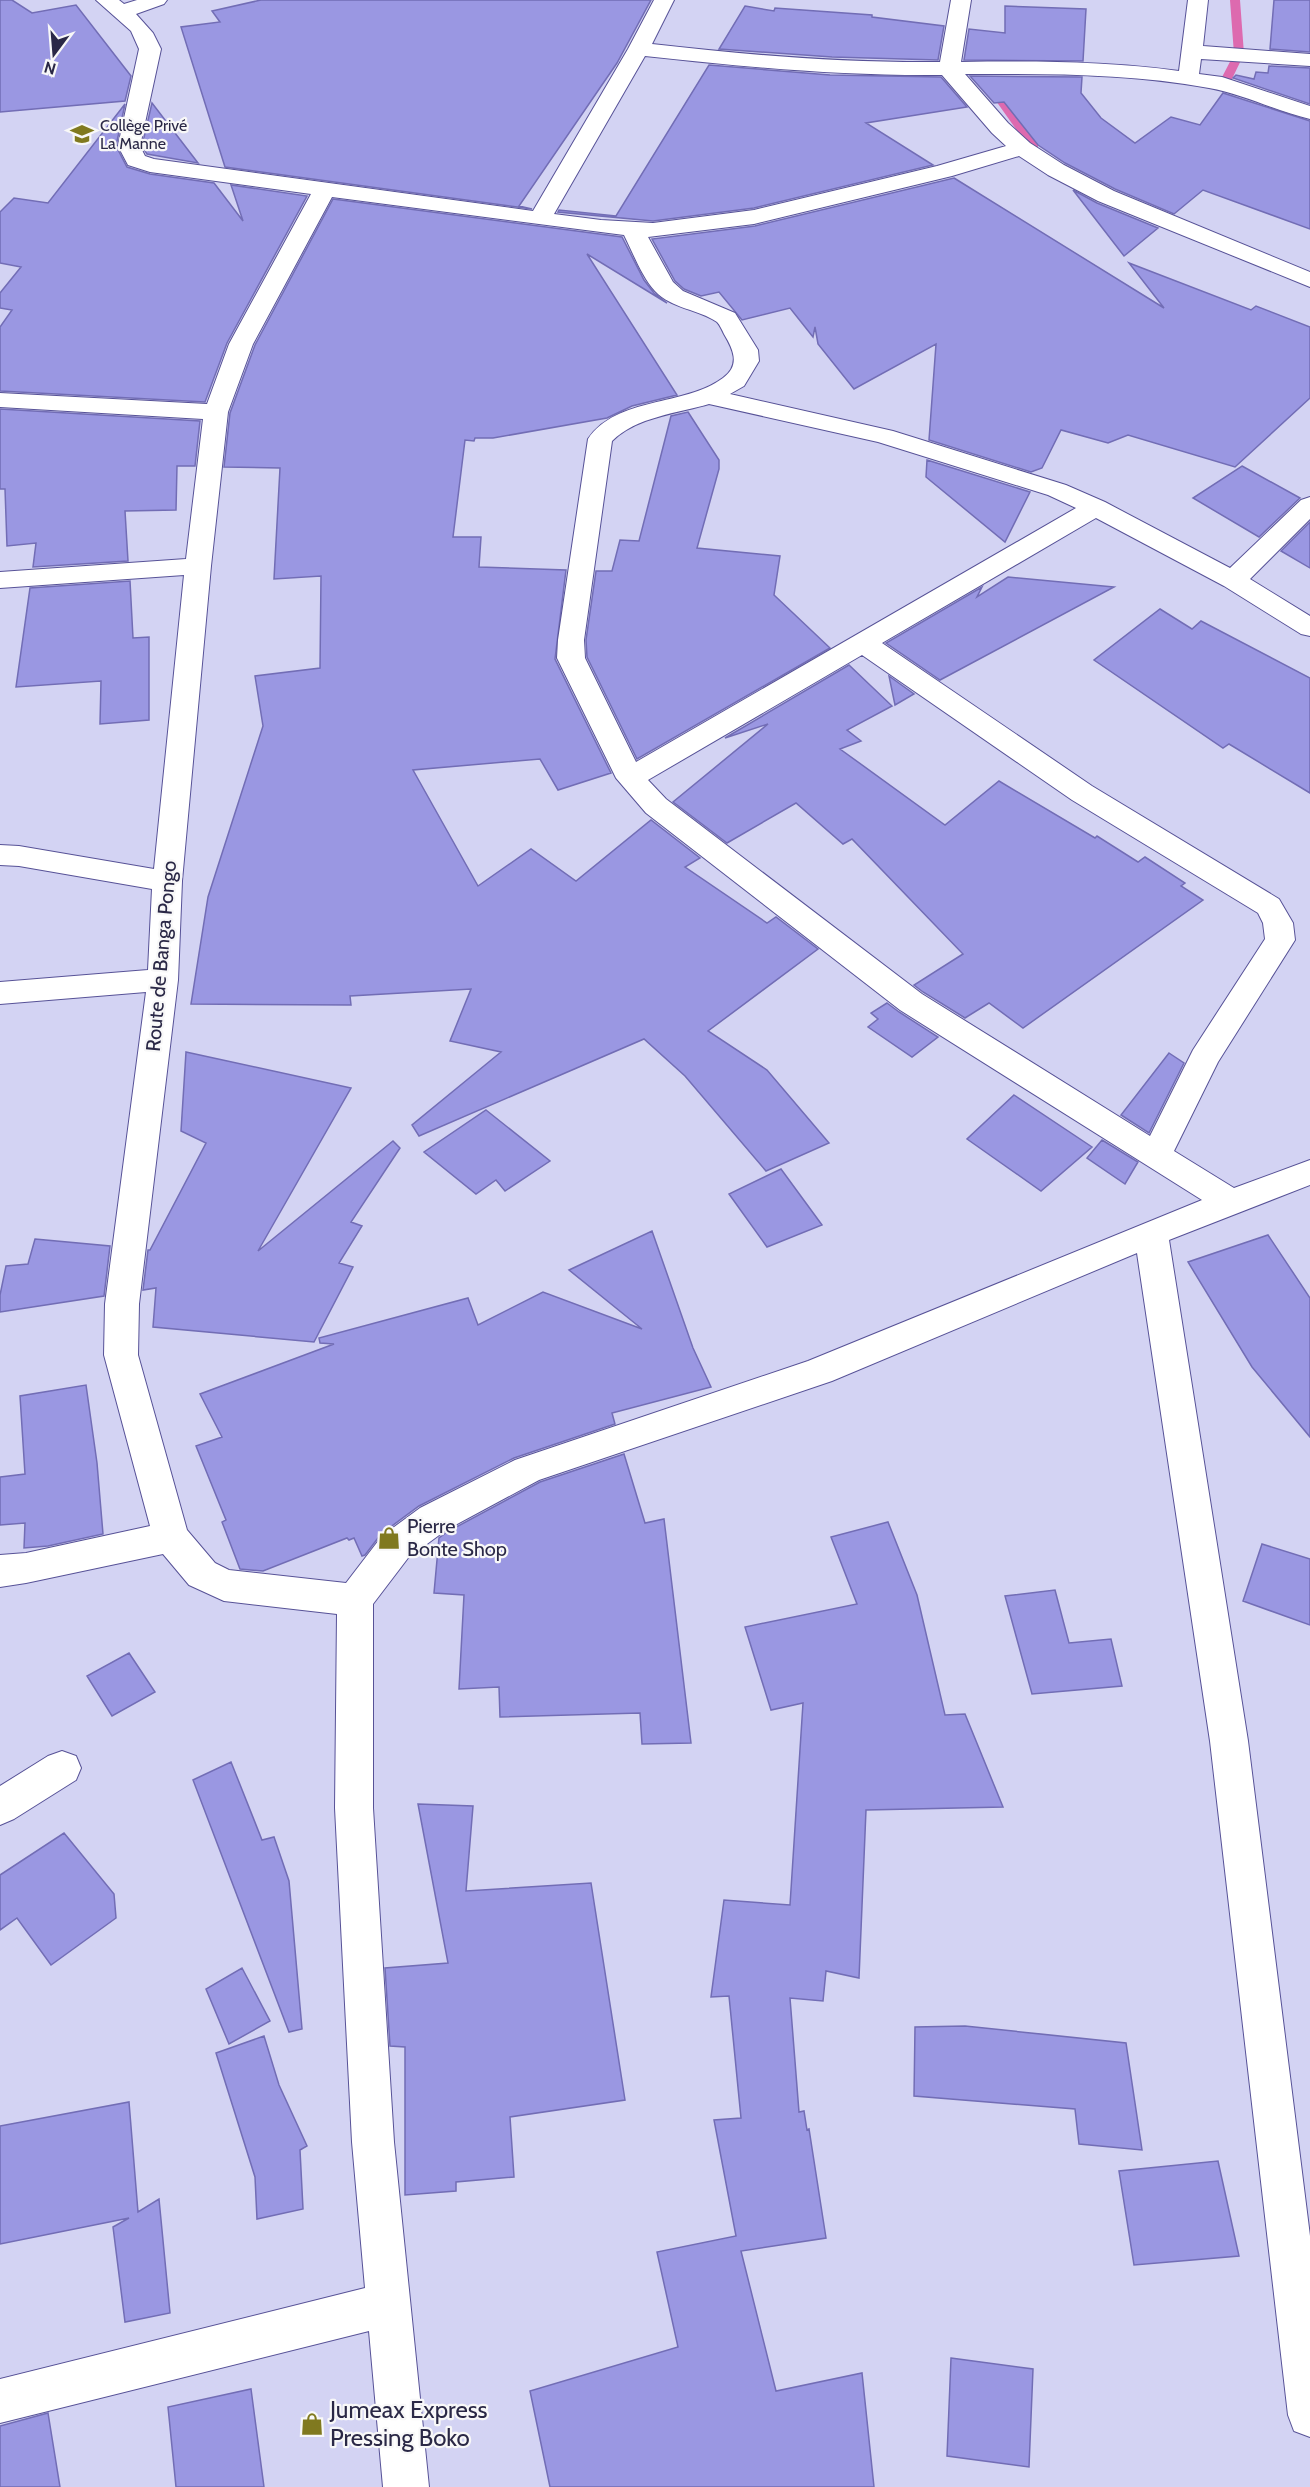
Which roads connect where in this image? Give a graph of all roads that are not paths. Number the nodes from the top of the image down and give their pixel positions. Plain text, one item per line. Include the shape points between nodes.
1 (157, 0) edge
2 (664, 0) edge
3 (961, 0) edge
4 (1198, 0) edge
5 (114, 6) edge
6 (639, 49) junction
7 (1192, 52) junction
8 (1310, 60) edge
9 (949, 69) junction
10 (1189, 78) junction
11 (1310, 113) edge
12 (1022, 148) junction
13 (324, 190) junction
14 (540, 219) junction
15 (632, 229) junction
16 (1310, 280) edge
17 (709, 397) junction
18 (0, 400) edge
19 (216, 412) junction
20 (1310, 506) edge
21 (1096, 507) junction
22 (198, 566) junction
23 (0, 580) edge
24 (1233, 580) junction
25 (1310, 628) edge
26 (863, 643) junction
27 (630, 778) junction
28 (0, 855) edge
29 (167, 881) junction
30 (163, 980) junction
31 (0, 993) edge
32 (1156, 1155) junction
33 (1310, 1172) edge
34 (1231, 1202) junction
35 (1151, 1233) junction
36 (171, 1538) junction
37 (0, 1571) edge
38 (355, 1600) junction
39 (62, 1768) dead end
40 (0, 1807) edge
41 (388, 2304) junction
42 (0, 2401) edge
43 (1310, 2415) edge
44 (406, 2487) edge

1 - 5 street
2 - 6 street
3 - 9 street
4 - 7 street
5 - 13 street via 138,24 150,49 129,146 136,160
6 - 9 street via 774,64
6 - 14 street
7 - 8 street
7 - 10 street
9 - 10 street via 1064,67
9 - 12 street
10 - 11 street via 1214,82
12 - 15 street via 754,217 699,226
12 - 16 street via 1106,196
13 - 14 street
13 - 19 street, Route de Banga Pongo via 241,344
14 - 15 street
15 - 17 street via 663,286 675,296 727,318 746,350 747,362 735,381
17 - 21 street via 884,436 1058,490
17 - 27 street via 634,417 600,439 571,658
18 - 19 street
19 - 22 street, Route de Banga Pongo
20 - 24 street
21 - 24 street
21 - 26 street
22 - 23 street
22 - 29 street, Route de Banga Pongo
24 - 25 street
26 - 27 street
26 - 32 street via 1082,793 1269,906 1278,923 1280,940 1204,1058
27 - 32 street via 657,806 910,1002
28 - 29 street
29 - 30 street, Route de Banga Pongo
30 - 31 street
30 - 36 street, Route de Banga Pongo via 122,1304 121,1356
32 - 34 street
33 - 34 street
34 - 35 street
35 - 38 street via 820,1371 527,1470 433,1519 395,1547
35 - 43 street via 1228,1741
36 - 37 street
36 - 38 street, Route de Banga Pongo via 202,1574 224,1585
38 - 41 street via 354,1808 373,2142
39 - 40 street
41 - 42 street
41 - 44 street

